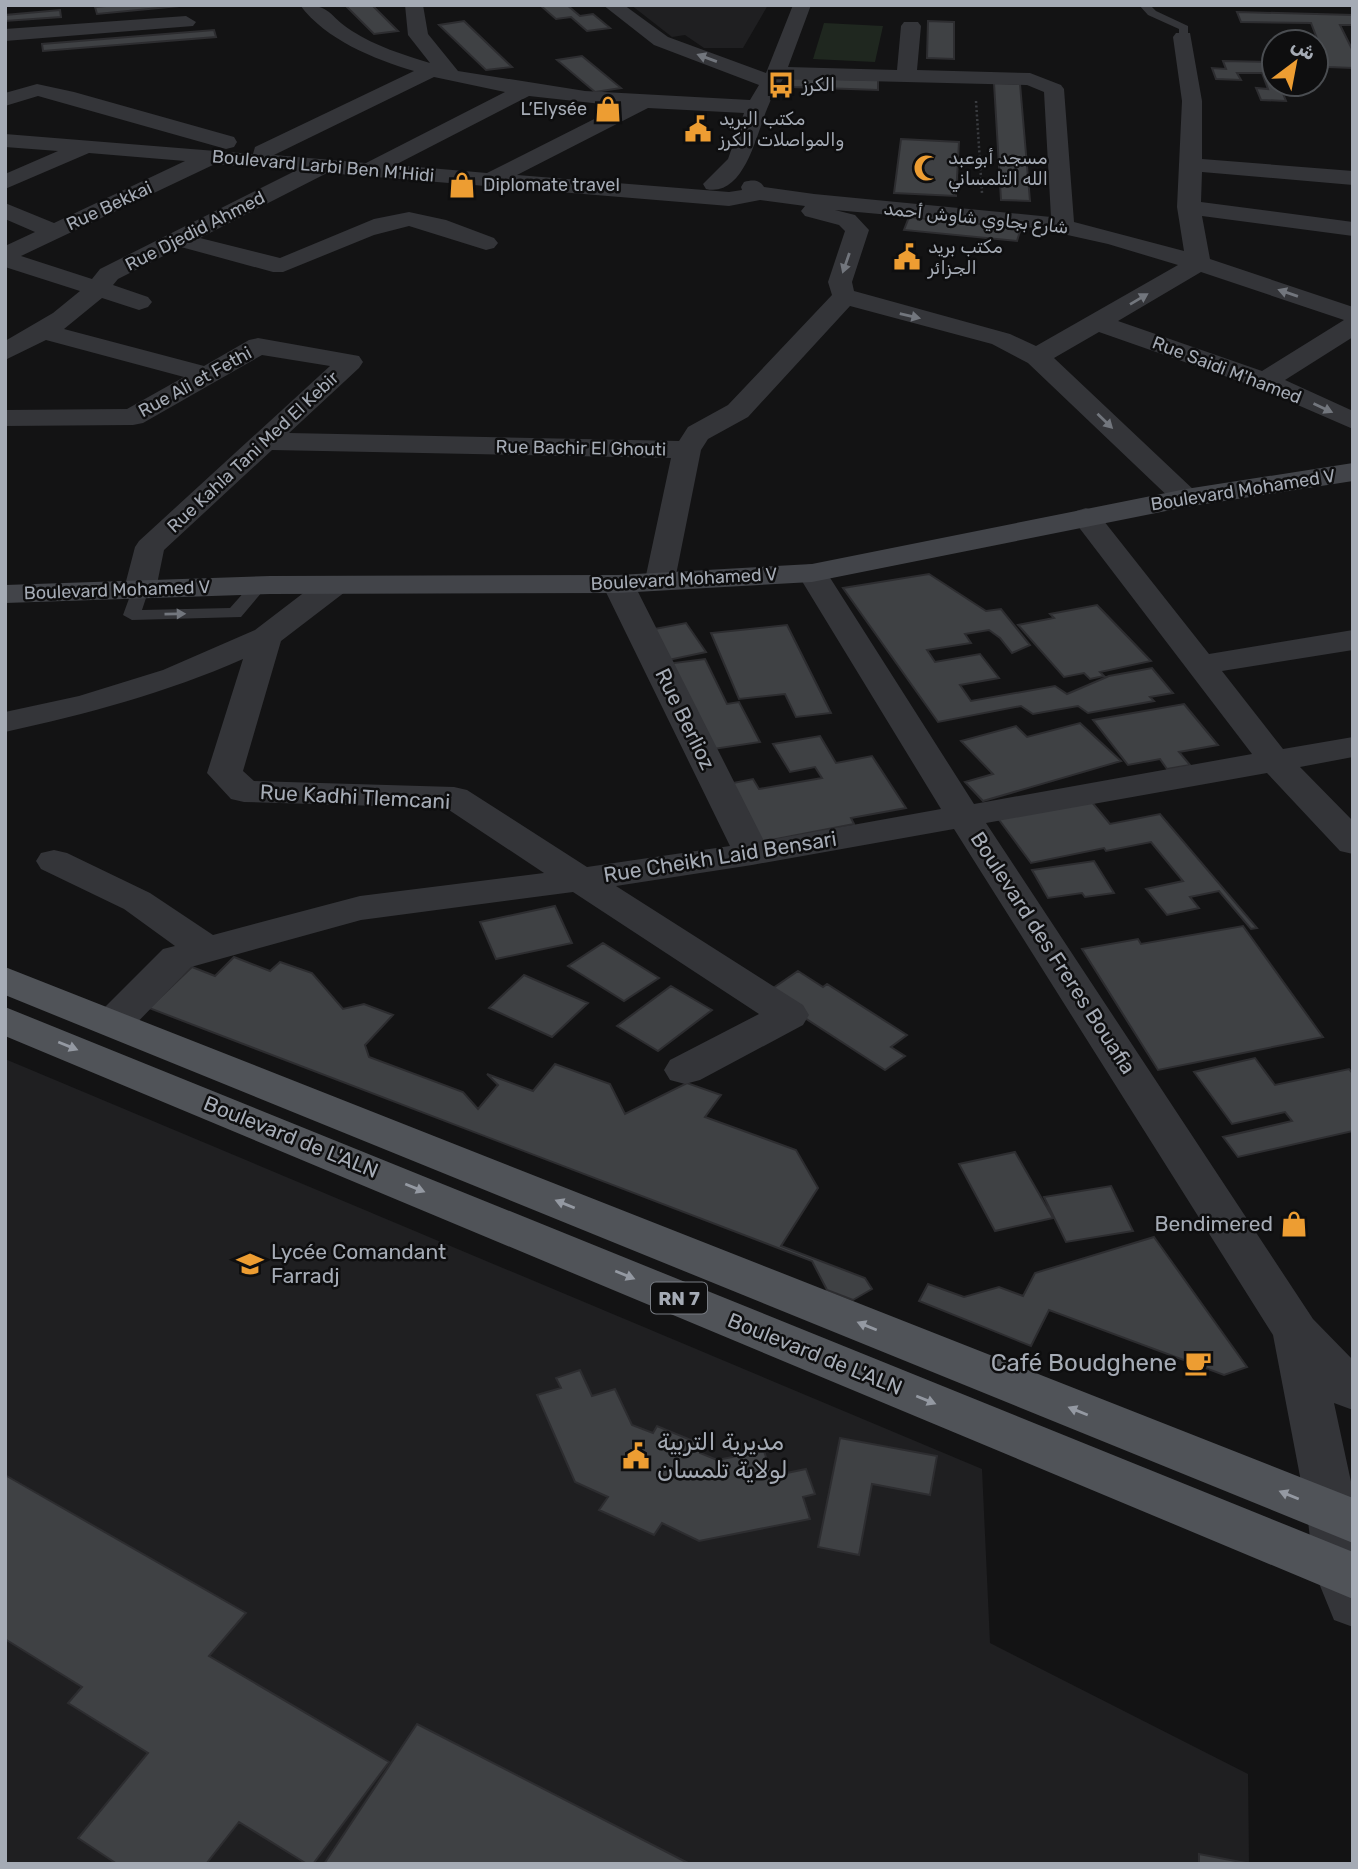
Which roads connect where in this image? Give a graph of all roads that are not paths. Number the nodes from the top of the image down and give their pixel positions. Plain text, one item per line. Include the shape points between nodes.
1 (309, 5) edge
2 (414, 5) edge
3 (612, 5) edge
4 (802, 5) edge
5 (1144, 5) edge
6 (186, 22) dead end
7 (911, 26) dead end
8 (5, 35) edge
9 (1183, 37) joint
10 (440, 73) junction
11 (907, 75) junction
12 (527, 89) junction
13 (767, 89) junction
14 (5, 90) edge
15 (37, 90) junction
16 (792, 96) dead end
17 (5, 100) edge
18 (644, 102) junction
19 (5, 140) edge
20 (87, 147) junction
21 (213, 157) junction
22 (261, 157) junction
23 (737, 162) junction
24 (1192, 165) junction
25 (323, 166) junction
26 (369, 170) junction
27 (1353, 178) edge
28 (490, 180) junction
29 (5, 182) edge
30 (731, 191) junction
31 (1189, 207) junction
32 (5, 210) edge
33 (1063, 226) junction
34 (1353, 229) edge
35 (54, 232) junction
36 (178, 239) junction
37 (486, 243) dead end
38 (5, 257) edge
39 (1199, 263) junction
40 (98, 289) junction
41 (845, 296) junction
42 (139, 302) dead end
43 (1353, 316) edge
44 (1099, 323) junction
45 (1353, 326) edge
46 (43, 331) junction
47 (258, 346) joint
48 (5, 352) edge
49 (1037, 357) junction
50 (205, 374) junction
51 (1265, 381) junction
52 (5, 418) edge
53 (1353, 421) edge
54 (265, 441) junction
55 (687, 450) junction
56 (1353, 472) edge
57 (1186, 498) junction
58 (1086, 517) junction
59 (812, 573) junction
60 (660, 580) junction
61 (618, 584) junction
62 (334, 585) junction
63 (139, 589) junction
64 (5, 594) edge
65 (265, 637) junction
66 (1353, 640) edge
67 (1200, 665) junction
68 (5, 722) edge
69 (1353, 747) edge
70 (1274, 760) junction
71 (963, 815) junction
72 (1353, 843) edge
73 (752, 854) junction
74 (54, 861) dead end
75 (578, 880) junction
76 (208, 950) junction
77 (5, 980) edge
78 (5, 1020) edge
79 (114, 1022) junction
80 (685, 1070) dead end
81 (1296, 1332) junction
82 (1353, 1391) edge
83 (1342, 1517) edge
84 (1348, 1583) edge

1 - 10 street via 345,34
2 - 10 street via 418,35
13 -> 3 street via 661,41
4 - 13 street
5 - 9 lane via 1184,28
6 - 8 street
7 - 11 street
9 - 24 street via 1192,101
10 - 12 street
10 - 22 street
11 - 13 street
11 - 33 street via 1030,79 1054,89
12 - 18 street
12 - 26 street
13 - 16 street
13 - 18 street
13 - 23 street
14 - 15 street
15 - 17 street
15 - 22 street
18 - 28 street
19 - 20 street, Boulevard Larbi Ben M'Hidi
20 - 21 street, Boulevard Larbi Ben M'Hidi
20 - 29 street
21 - 22 street, Boulevard Larbi Ben M'Hidi
21 - 35 street, Rue Bekkai
22 - 25 street, Boulevard Larbi Ben M'Hidi
23 - 30 street
23 - 30 street
24 - 27 street
24 - 31 street
25 - 26 street, Boulevard Larbi Ben M'Hidi
25 - 36 street, Rue Djedid Ahmed
26 - 28 street, Boulevard Larbi Ben M'Hidi
28 - 30 street, Boulevard Larbi Ben M'Hidi via 641,192
30 - 33 street, شارع بجاوي شاوش أحمد
30 -> 41 street via 847,220 857,230 839,282
31 - 34 street
31 - 39 street
32 - 35 street
33 - 39 street, شارع بجاوي شاوش أحمد
35 - 38 street, Rue Bekkai
36 - 37 street via 273,265 406,219
36 - 40 street, Rue Djedid Ahmed via 109,274
38 - 40 street
43 -> 39 street, شارع بجاوي شاوش أحمد
44 -> 39 street
40 - 42 street
40 - 46 street, Rue Djedid Ahmed
41 -> 49 street via 1001,339
41 - 55 street, Rue Bachir El Ghouti via 738,411 698,433
44 - 49 street
44 - 51 street, Rue Saidi M'hamed
45 - 51 street
46 - 48 street, Rue Djedid Ahmed
46 - 50 street
47 - 50 street, Rue Ali et Fethi
47 - 54 street, Rue Kahla Tani Med El Kebir via 350,362
49 -> 57 street
50 - 52 street, Rue Ali et Fethi via 132,417
51 -> 53 street, Rue Saidi M'hamed
54 - 55 street, Rue Bachir El Ghouti
54 - 63 street, Rue Kahla Tani Med El Kebir via 150,547
55 - 60 street
56 - 57 main road, Boulevard Mohamed V
57 - 58 main road, Boulevard Mohamed V
58 - 59 main road, Boulevard Mohamed V
58 - 67 street
59 - 60 main road, Boulevard Mohamed V
59 - 71 street, Boulevard des Freres Bouafia
60 - 61 main road, Boulevard Mohamed V
61 - 62 main road, Boulevard Mohamed V
61 - 73 street, Rue Berlioz
62 - 63 main road, Boulevard Mohamed V
62 - 65 street
63 - 64 main road, Boulevard Mohamed V
65 - 68 street via 175,677 87,704
65 - 75 street, Rue Kadhi Tlemcani via 225,773 244,791 454,798
66 - 67 street
67 - 70 street
69 - 70 street, Rue Cheikh Laid Bensari
70 - 71 street, Rue Cheikh Laid Bensari
70 - 72 street
71 - 73 street, Rue Cheikh Laid Bensari
71 - 81 street, Boulevard des Freres Bouafia
73 - 75 street, Rue Cheikh Laid Bensari
74 - 76 street via 137,901
75 - 76 street, Rue Cheikh Laid Bensari via 360,908
75 - 80 street, Rue Kadhi Tlemcani via 789,1015
76 - 79 street, Rue Cheikh Laid Bensari via 177,958
77 - 79 main road, Boulevard de L'ALN / RN 7
78 -> 84 main road, Boulevard de L'ALN / RN 7
83 -> 79 main road, Boulevard de L'ALN / RN 7
81 - 82 street
81 - 83 street
83 - 84 street

